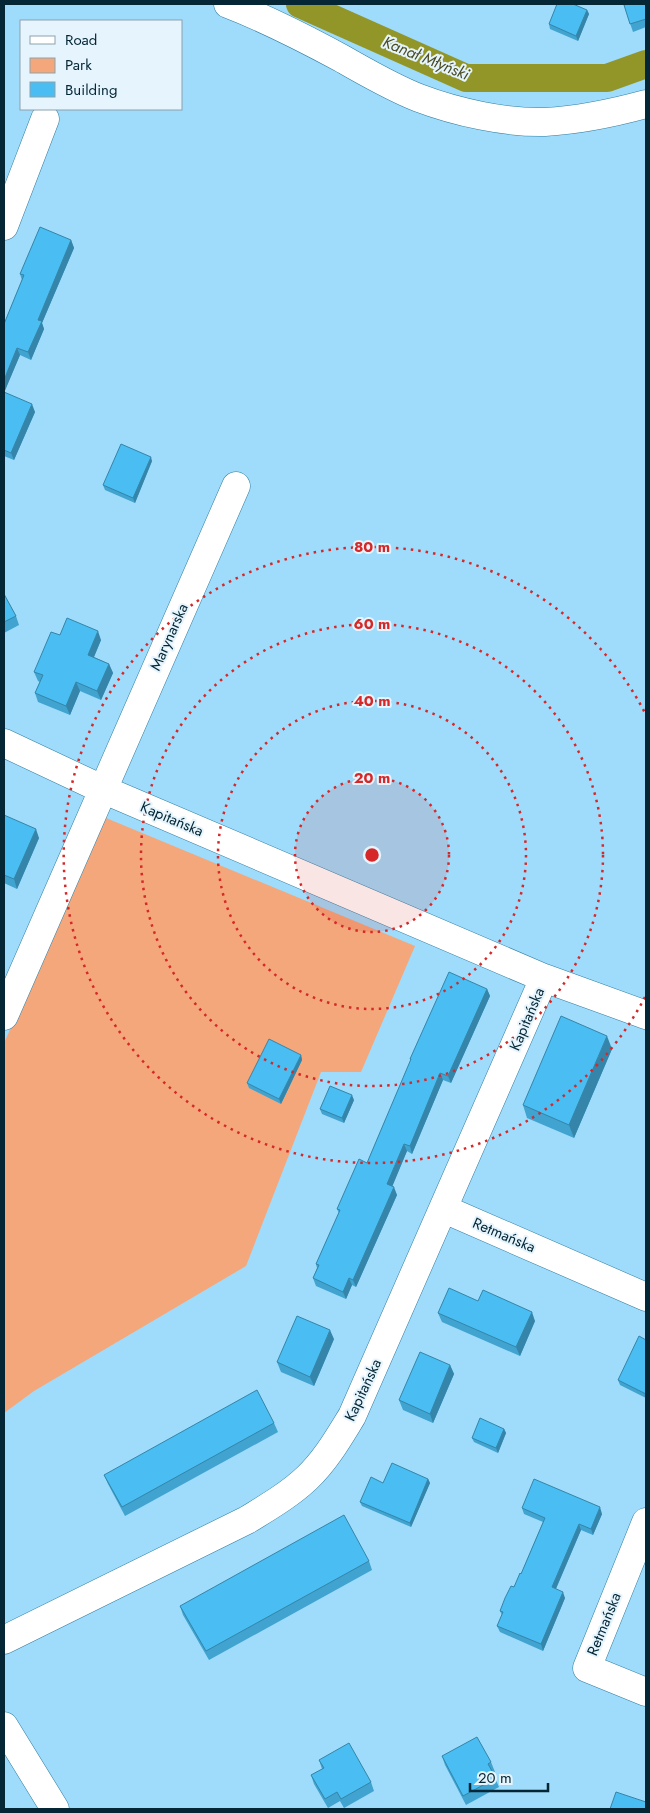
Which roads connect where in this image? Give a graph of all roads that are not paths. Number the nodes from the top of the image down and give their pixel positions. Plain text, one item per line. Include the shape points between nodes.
1 (228, 4) edge
2 (646, 104) edge
3 (45, 119) dead end
4 (4, 226) edge
5 (236, 486) dead end
6 (4, 743) edge
7 (102, 789) junction
8 (544, 978) junction
9 (646, 1015) edge
10 (4, 1016) edge
11 (444, 1209) junction
12 (646, 1297) edge
13 (646, 1522) edge
14 (4, 1640) edge
15 (646, 1692) edge
16 (4, 1726) edge
17 (55, 1809) edge

1 - 2 street via 285,29 410,94 463,111 500,119 544,122 587,117
3 - 4 street
5 - 7 street, Marynarska
6 - 7 street
7 - 8 street, Kapitańska
7 - 10 street, Marynarska
8 - 9 street, Kapitańska
8 - 11 street, Kapitańska
11 - 12 street, Retmańska
11 - 14 street, Kapitańska via 352,1416 307,1478 248,1520
13 - 15 street, Retmańska via 587,1668
16 - 17 street

